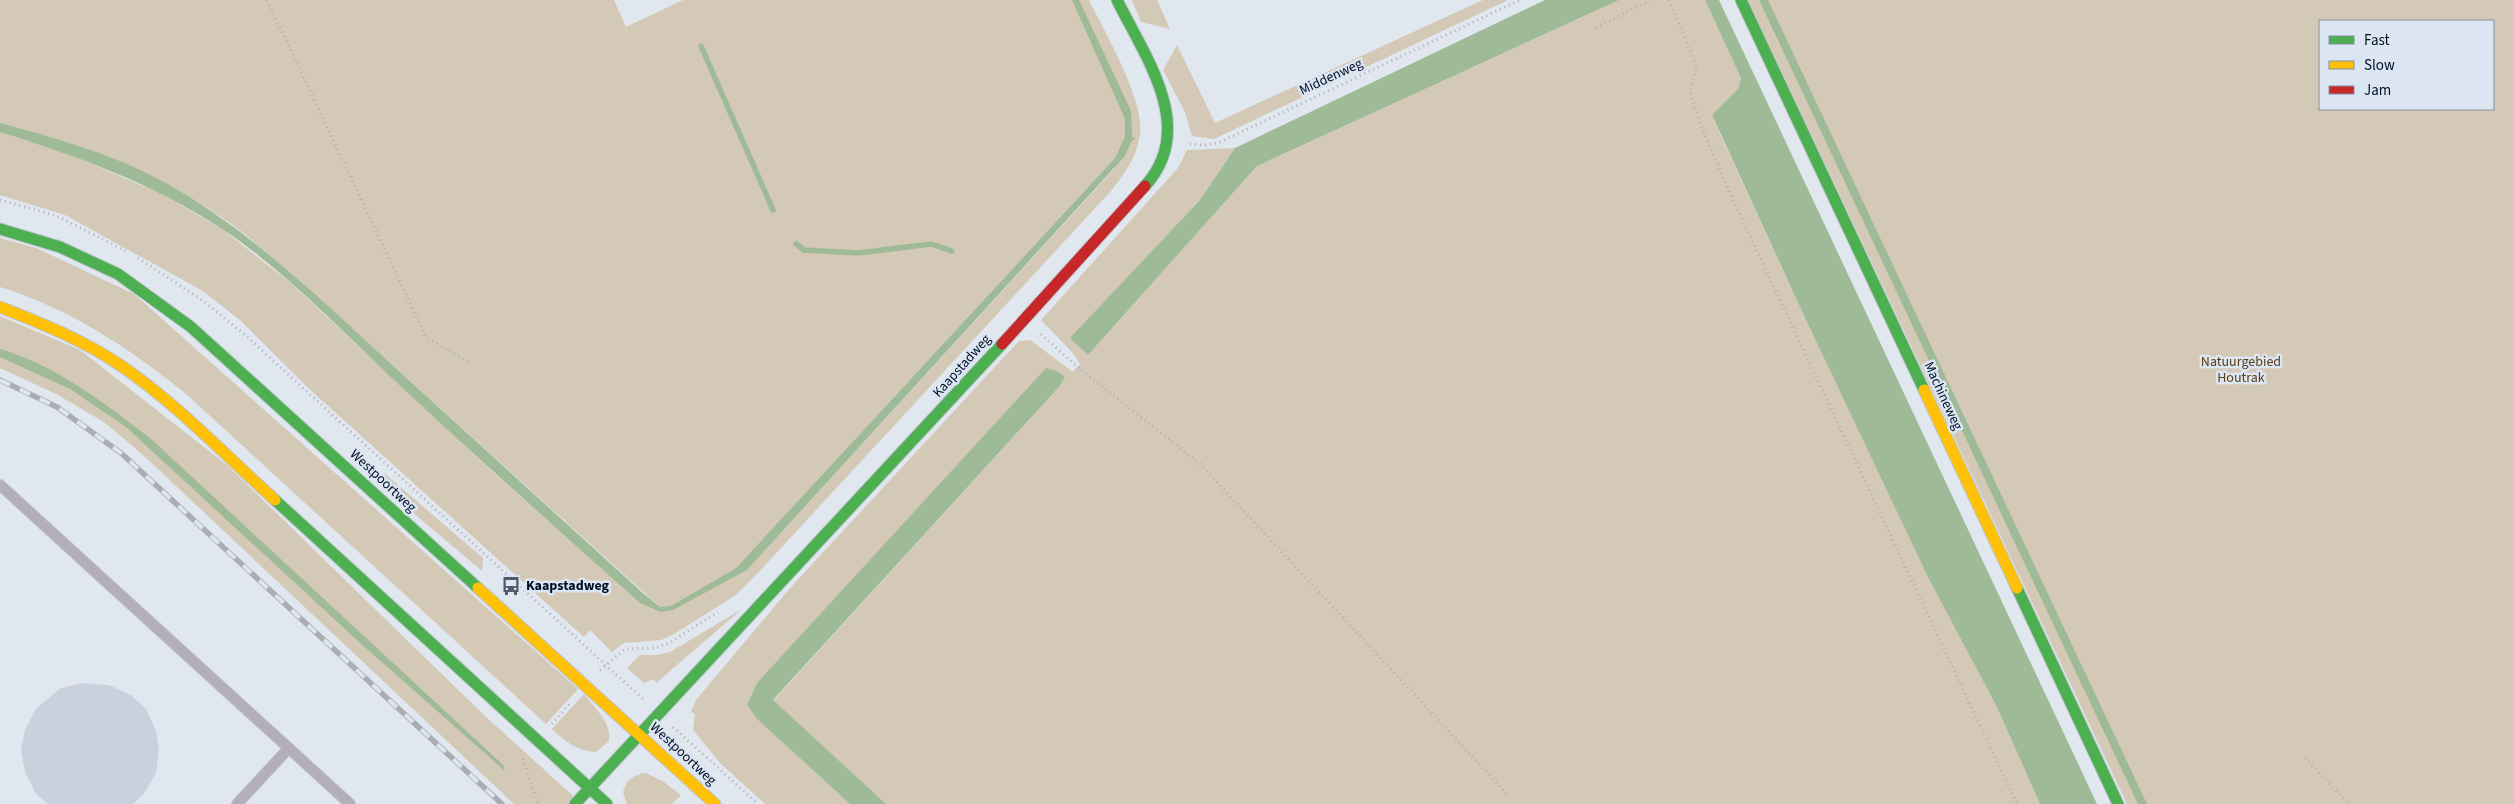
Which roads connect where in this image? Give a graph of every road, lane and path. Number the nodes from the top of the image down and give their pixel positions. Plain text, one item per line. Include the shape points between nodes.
1 (267, 0) edge
2 (1117, 0) edge
3 (1520, 0) edge
4 (1650, 0) edge
5 (1669, 0) edge
6 (1741, 0) edge
7 (1596, 28) dead end
8 (1169, 142) junction
9 (0, 228) edge
10 (0, 307) edge
11 (1025, 319) junction
12 (468, 362) dead end
13 (0, 485) edge
14 (725, 608) dead end
15 (659, 713) junction
16 (639, 734) junction
17 (289, 748) junction
18 (2305, 758) dead end
19 (590, 788) junction
20 (1508, 795) dead end
21 (237, 804) edge
22 (350, 804) edge
23 (575, 804) edge
24 (608, 804) edge
25 (715, 804) edge
26 (758, 804) edge
27 (2017, 804) edge
28 (2118, 804) edge
29 (2349, 804) edge

1 - 12 path via 426,336
2 - 8 street, Kaapstadweg via 1166,106 1170,122
3 - 8 path, Middenweg via 1218,143
4 - 7 path
5 - 27 path via 1697,68 1690,91 1700,123 1731,196
6 - 28 street, Machineweg
8 - 11 street, Kaapstadweg via 1162,164 1146,186
9 - 16 street, Westpoortweg via 60,247 118,274 191,327
10 - 19 street via 56,329 120,365 174,408
11 - 15 street, Kaapstadweg
11 - 20 path via 1075,365 1200,464
13 - 17 lane
14 - 15 path, Westpoortweg via 669,644 655,648 625,648 605,665
15 - 16 street, Kaapstadweg
15 - 26 path, Westpoortweg
16 - 19 street, Kaapstadweg
16 - 25 street, Westpoortweg
17 - 21 lane
17 - 22 lane
18 - 29 path
19 - 23 street, Kaapstadweg
19 - 24 street

